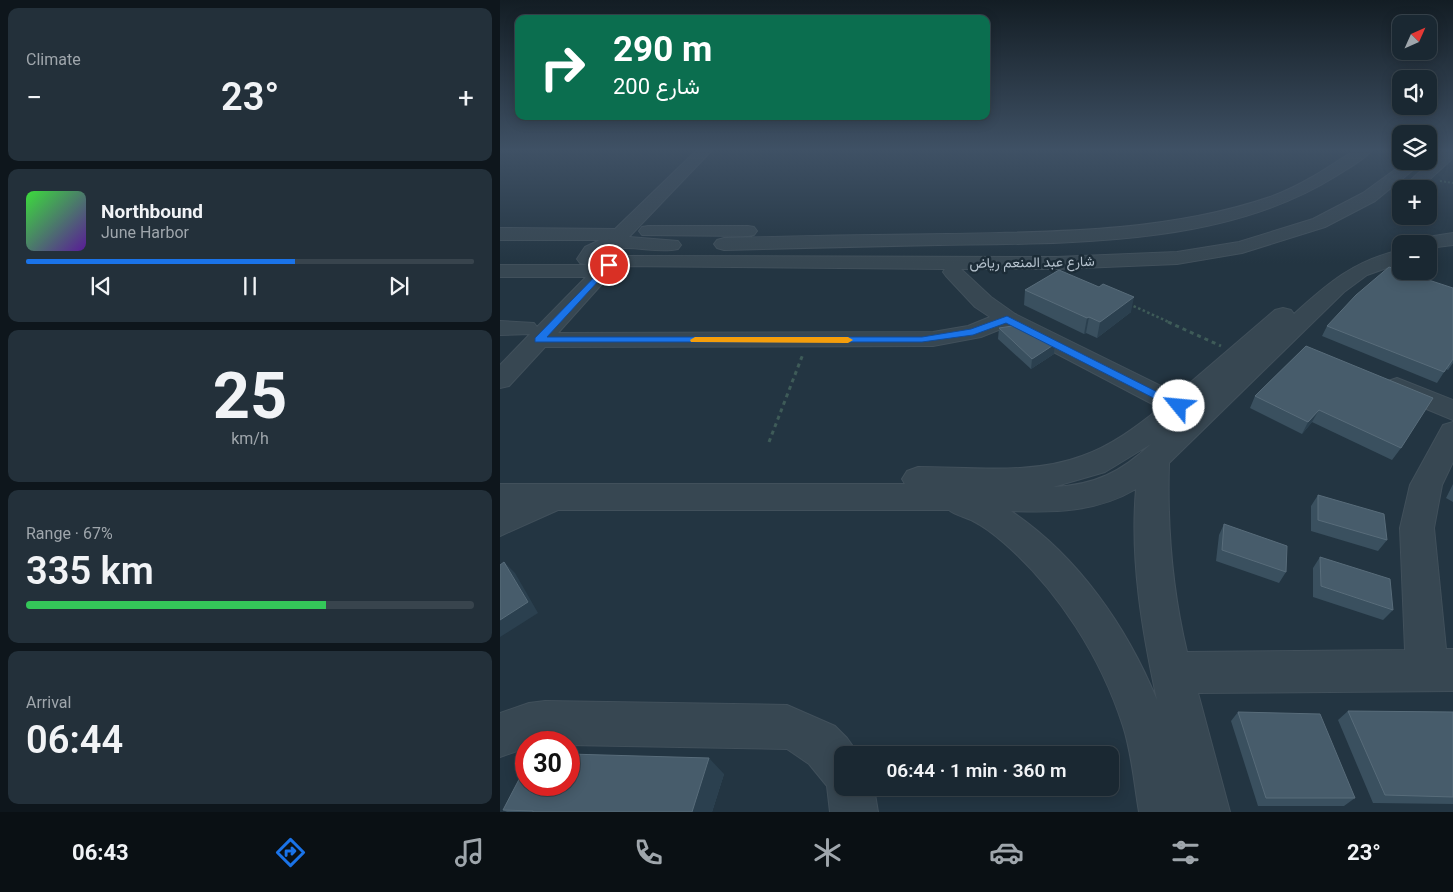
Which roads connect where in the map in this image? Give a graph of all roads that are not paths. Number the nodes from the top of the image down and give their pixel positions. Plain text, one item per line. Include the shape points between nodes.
1 (672, 187) edge
2 (681, 187) edge
3 (1278, 187) edge
4 (1304, 187) edge
5 (1384, 187) edge
6 (1392, 201) edge
7 (500, 234) edge
8 (1453, 239) edge
9 (1437, 241) edge
10 (500, 242) edge
11 (1453, 248) edge
12 (1392, 249) edge
13 (1437, 250) edge
14 (613, 252) junction
15 (1392, 259) edge
16 (500, 260) edge
17 (500, 270) edge
18 (953, 272) junction
19 (1007, 319) junction
20 (500, 328) edge
21 (532, 334) junction
22 (1274, 334) junction
23 (1310, 350) edge
24 (500, 354) edge
25 (1372, 376) edge
26 (500, 380) edge
27 (1179, 406) junction
28 (1453, 411) edge
29 (1453, 432) edge
30 (1154, 461) junction
31 (500, 480) edge
32 (952, 488) junction
33 (500, 497) edge
34 (554, 497) junction
35 (500, 522) edge
36 (1440, 670) edge
37 (1172, 673) junction
38 (500, 735) edge
39 (834, 756) edge
40 (851, 796) edge
41 (854, 812) edge
42 (1163, 812) edge
43 (1206, 812) edge

1 - 14 street
2 - 14 street
3 - 14 street via 1201,211 1124,224
4 - 14 street, شارع عبد المنعم رياض via 1227,215 1163,227 1047,237 678,244
5 - 14 street, شارع عبد المنعم رياض via 1355,206 1319,223 1242,246 1176,258 1057,263
6 - 18 street via 1367,218 1326,238 1274,256 1225,266 1111,274
7 - 14 street
8 - 9 street
10 - 14 street, شارع عبد المنعم رياض
11 - 13 street
12 - 22 street via 1345,265
14 - 16 street, شارع عبد المنعم رياض
14 - 17 street
14 - 18 street
14 - 21 street
15 - 22 street via 1360,270
18 - 19 street via 983,302
19 - 21 street via 973,332 933,339 809,340
19 - 27 street
20 - 21 street
21 - 24 street
21 - 26 street
22 - 23 street
22 - 27 street via 1237,353
22 - 30 street
25 - 28 street
27 - 32 street via 1123,449 1084,468
29 - 36 street via 1426,486 1418,521
30 - 32 street via 1112,488 1076,498 1035,501
30 - 37 street via 1150,510 1153,565
31 - 32 street
32 - 34 street
32 - 42 street via 1024,542 1052,569 1092,620 1129,687 1146,727
33 - 34 street
34 - 35 street
36 - 37 street
37 - 43 street
38 - 39 street via 545,723 787,727 805,732
40 - 41 street

